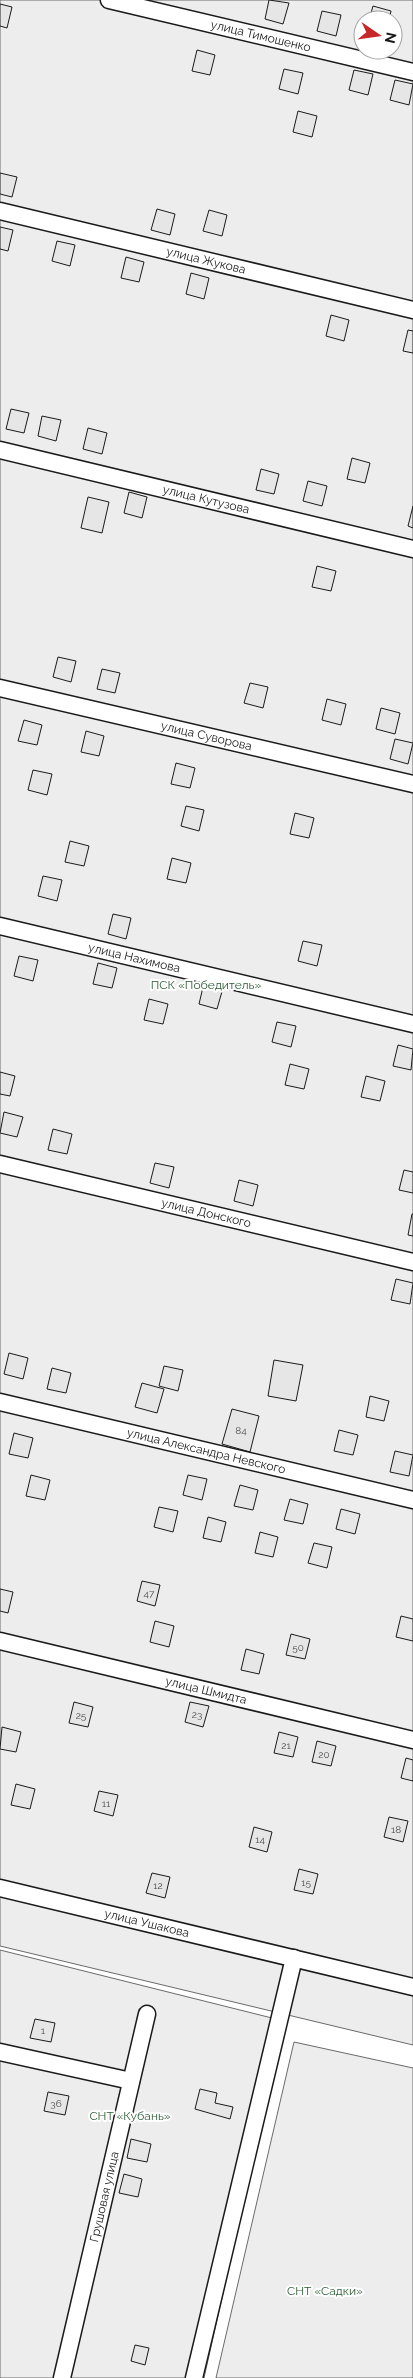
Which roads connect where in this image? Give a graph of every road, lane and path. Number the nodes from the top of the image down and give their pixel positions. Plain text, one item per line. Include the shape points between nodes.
1 (109, 0) edge
2 (413, 72) edge
3 (0, 211) edge
4 (413, 310) edge
5 (0, 450) edge
6 (413, 549) edge
7 (0, 688) edge
8 (413, 784) edge
9 (0, 926) edge
10 (413, 1024) edge
11 (0, 1164) edge
12 (413, 1262) edge
13 (0, 1402) edge
14 (413, 1500) edge
15 (0, 1641) edge
16 (413, 1740) edge
17 (0, 1888) edge
18 (294, 1958) junction
19 (413, 1987) edge
20 (147, 2014) dead end
21 (0, 2052) edge
22 (131, 2081) junction
23 (62, 2378) edge
24 (194, 2378) edge

1 - 2 street, улица Тимошенко
3 - 4 street, улица Жукова
5 - 6 street, улица Кутузова
7 - 8 street, улица Суворова
9 - 10 street, улица Нахимова
11 - 12 street, улица Донского
13 - 14 street, улица Александра Невского
15 - 16 street, улица Шмидта
17 - 18 street, улица Ушакова
18 - 19 street, улица Ушакова
18 - 24 street
20 - 22 street, Грушовая улица
21 - 22 street
22 - 23 street, Грушовая улица

